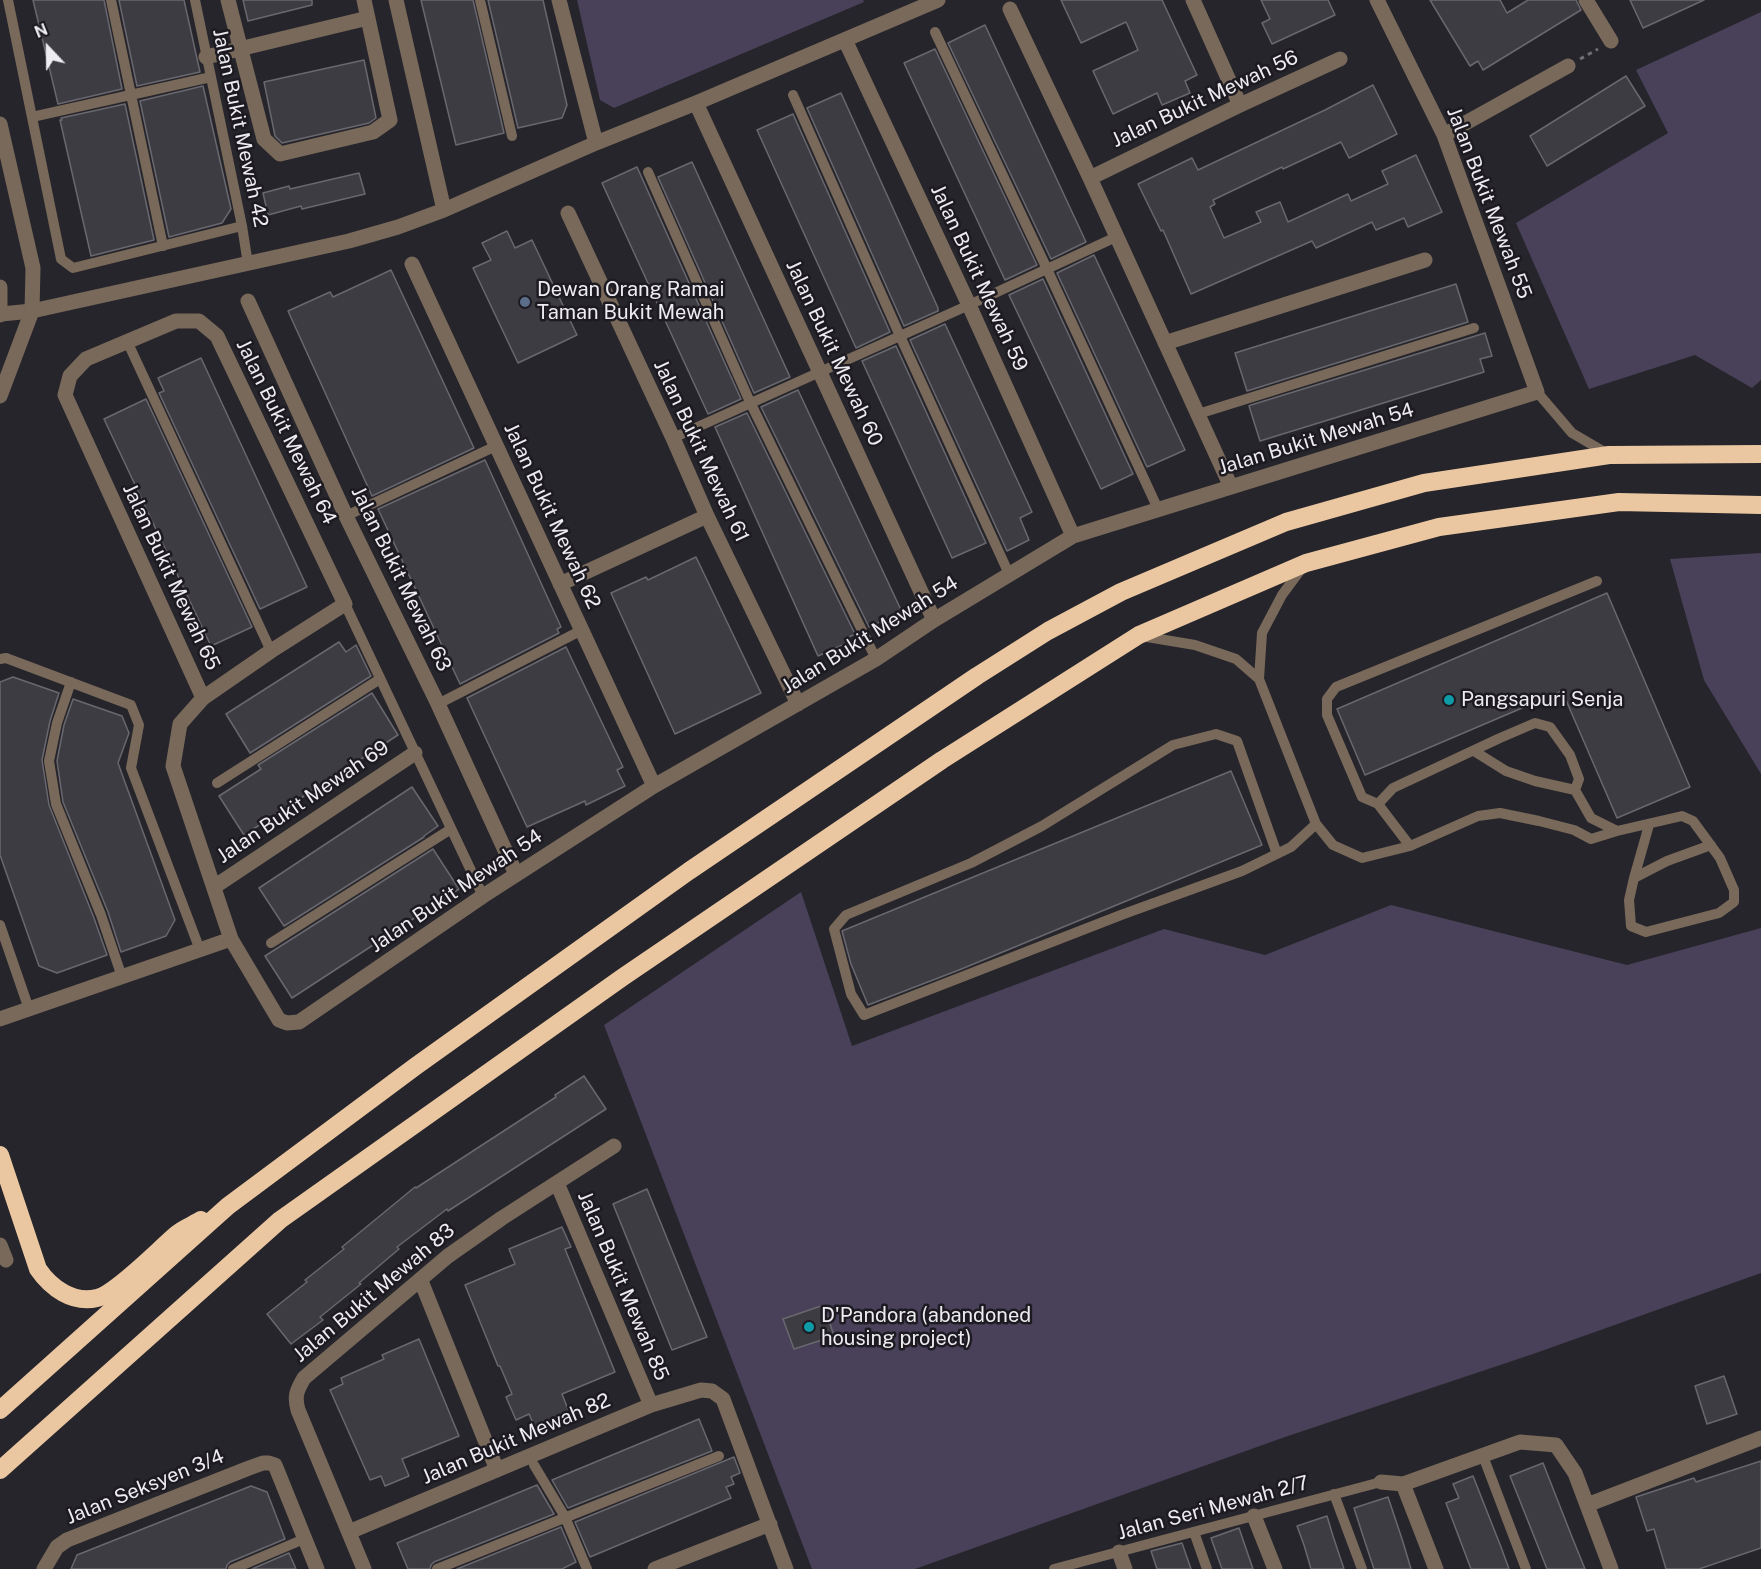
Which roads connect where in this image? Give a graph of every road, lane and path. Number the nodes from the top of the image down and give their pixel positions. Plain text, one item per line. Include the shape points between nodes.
1 (8, 0) edge
2 (111, 0) edge
3 (195, 0) edge
4 (228, 0) edge
5 (364, 0) edge
6 (396, 0) edge
7 (480, 0) edge
8 (559, 0) edge
9 (938, 0) edge
10 (1193, 0) edge
11 (1377, 0) edge
12 (1586, 0) edge
13 (1010, 9) dead end
14 (368, 18) junction
15 (935, 32) dead end
16 (845, 40) junction
17 (1611, 41) joint
18 (240, 48) junction
19 (206, 57) junction
20 (1340, 59) dead end
21 (1568, 66) joint
22 (211, 78) junction
23 (793, 95) dead end
24 (132, 96) junction
25 (696, 103) junction
26 (1240, 105) junction
27 (32, 117) junction
28 (0, 124) edge
29 (1444, 135) junction
30 (512, 136) dead end
31 (596, 143) junction
32 (648, 172) dead end
33 (1090, 178) junction
34 (444, 210) junction
35 (568, 213) dead end
36 (242, 226) junction
37 (1116, 237) junction
38 (163, 246) junction
39 (1425, 260) dead end
40 (248, 264) junction
41 (412, 264) dead end
42 (1047, 268) junction
43 (0, 287) edge
44 (248, 301) dead end
45 (969, 305) junction
46 (32, 311) junction
47 (0, 315) edge
48 (1474, 328) dead end
49 (900, 336) junction
50 (127, 341) junction
51 (1165, 343) junction
52 (819, 372) junction
53 (1537, 392) junction
54 (0, 396) edge
55 (750, 402) junction
56 (1198, 414) junction
57 (673, 438) junction
58 (496, 446) junction
59 (1609, 454) junction
60 (1761, 454) edge
61 (1231, 487) junction
62 (1761, 505) edge
63 (1158, 509) junction
64 (346, 516) junction
65 (706, 516) junction
66 (1073, 536) junction
67 (1306, 563) junction
68 (1009, 574) junction
69 (1597, 581) dead end
70 (560, 584) junction
71 (345, 604) junction
72 (934, 620) junction
73 (582, 630) junction
74 (1139, 635) junction
75 (271, 651) junction
76 (0, 659) edge
77 (876, 659) junction
78 (380, 679) junction
79 (1259, 679) junction
80 (71, 682) junction
81 (203, 698) junction
82 (438, 704) junction
83 (798, 704) junction
84 (1474, 751) junction
85 (415, 753) junction
86 (217, 783) dead end
87 (654, 786) junction
88 (1575, 790) junction
89 (1378, 804) junction
90 (1316, 824) junction
91 (1649, 825) junction
92 (451, 829) junction
93 (1617, 831) junction
94 (1712, 844) junction
95 (1410, 846) junction
96 (1277, 854) junction
97 (516, 874) junction
98 (1634, 878) junction
99 (214, 887) junction
100 (483, 896) junction
101 (0, 924) edge
102 (231, 939) junction
103 (271, 943) dead end
104 (200, 950) junction
105 (122, 977) junction
106 (29, 1008) junction
107 (0, 1019) edge
108 (279, 1020) joint
109 (614, 1146) dead end
110 (0, 1155) edge
111 (557, 1183) junction
112 (228, 1206) junction
113 (0, 1245) edge
114 (6, 1260) dead end
115 (421, 1281) junction
116 (651, 1405) junction
117 (0, 1410) edge
118 (1761, 1438) edge
119 (719, 1456) dead end
120 (1482, 1456) junction
121 (534, 1465) dead end
122 (0, 1470) edge
123 (497, 1470) junction
124 (1381, 1482) joint
125 (1403, 1484) junction
126 (1334, 1494) junction
127 (1587, 1505) junction
128 (1254, 1516) junction
129 (565, 1517) junction
130 (770, 1524) junction
131 (349, 1532) junction
132 (1194, 1532) junction
133 (304, 1539) junction
134 (1119, 1552) junction
135 (44, 1569) edge
136 (233, 1569) edge
137 (317, 1569) edge
138 (364, 1569) edge
139 (437, 1569) edge
140 (587, 1569) edge
141 (656, 1569) edge
142 (786, 1569) edge
143 (1054, 1569) edge
144 (1125, 1569) edge
145 (1207, 1569) edge
146 (1275, 1569) edge
147 (1362, 1569) edge
148 (1436, 1569) edge
149 (1527, 1569) edge
150 (1611, 1569) edge

1 - 27 lane
2 - 24 lane
3 - 19 lane, Jalan Bukit Mewah 42
4 - 18 street
5 - 14 street
6 - 34 street
7 - 30 lane
8 - 31 street
9 - 16 street
10 - 26 street
11 - 29 street, Jalan Bukit Mewah 55
12 - 17 street
13 - 33 street
14 - 18 street
14 - 18 street via 390,120 373,132 350,138 280,154 264,139
15 - 42 lane
16 - 25 street
16 - 45 street, Jalan Bukit Mewah 59
17 - 21 path
18 - 19 street
19 - 22 lane, Jalan Bukit Mewah 42
20 - 26 street, Jalan Bukit Mewah 56
21 - 29 street
22 - 24 lane
22 - 36 lane, Jalan Bukit Mewah 42
23 - 49 lane
24 - 27 lane
24 - 38 lane
25 - 31 street
25 - 52 street, Jalan Bukit Mewah 60
26 - 33 street, Jalan Bukit Mewah 56
27 - 38 lane via 62,259 73,268
28 - 46 street via 33,267
29 - 53 street, Jalan Bukit Mewah 55
31 - 34 street
32 - 55 lane
33 - 37 street
34 - 40 street via 359,238
35 - 57 street, Jalan Bukit Mewah 61
36 - 38 lane
36 - 40 lane, Jalan Bukit Mewah 42
37 - 42 lane
37 - 51 street
39 - 51 street
40 - 46 street
41 - 58 street, Jalan Bukit Mewah 62
42 - 45 lane
42 - 63 lane
43 - 47 street
44 - 64 street, Jalan Bukit Mewah 63
45 - 49 lane
45 - 66 street, Jalan Bukit Mewah 59
46 - 47 street
46 - 54 street
48 - 56 lane
49 - 52 lane
49 - 68 lane
50 - 71 street, Jalan Bukit Mewah 64 via 176,321 199,321 217,336
50 - 75 lane
50 - 81 street, Jalan Bukit Mewah 65 via 86,359 70,376 65,395
51 - 56 street
52 - 55 lane
52 - 72 street, Jalan Bukit Mewah 60
53 - 59 lane via 1572,433
53 - 61 street, Jalan Bukit Mewah 54
55 - 57 lane
55 - 77 lane
56 - 61 street
57 - 65 street, Jalan Bukit Mewah 61
58 - 64 lane
58 - 70 street, Jalan Bukit Mewah 62
59 - 60 highway
59 - 112 highway via 1424,483 1286,522 1121,592 1048,631 689,871
61 - 63 street, Jalan Bukit Mewah 54
62 - 67 highway via 1619,502 1439,527
63 - 66 street, Jalan Bukit Mewah 54
64 - 82 street, Jalan Bukit Mewah 63
65 - 70 street
65 - 83 street, Jalan Bukit Mewah 61
66 - 68 street, Jalan Bukit Mewah 54
67 - 74 highway
67 - 79 lane via 1282,595 1262,633
68 - 72 street, Jalan Bukit Mewah 54
69 - 89 lane via 1336,687 1327,699 1327,715 1362,796
70 - 73 street, Jalan Bukit Mewah 62
71 - 75 street
71 - 78 lane
72 - 77 street, Jalan Bukit Mewah 54
73 - 82 lane
73 - 87 street, Jalan Bukit Mewah 62
74 - 79 lane via 1195,645 1236,659
74 - 122 highway via 942,760 652,957 280,1220
75 - 81 street
76 - 80 lane
77 - 83 street, Jalan Bukit Mewah 54
78 - 85 lane
78 - 86 lane
79 - 90 lane
80 - 104 lane via 131,705 139,725 131,768
80 - 105 lane via 49,760 56,804
81 - 99 street, Jalan Bukit Mewah 65 via 180,724 173,766
82 - 97 street, Jalan Bukit Mewah 63
83 - 87 street, Jalan Bukit Mewah 54
84 - 88 lane via 1506,771
84 - 88 lane via 1535,723 1550,727 1579,778
84 - 89 lane via 1393,788
85 - 92 lane
85 - 99 street, Jalan Bukit Mewah 69
87 - 97 street, Jalan Bukit Mewah 54
88 - 93 lane via 1591,818
89 - 95 lane
90 - 95 lane via 1333,845 1362,858
90 - 96 lane
91 - 93 lane
91 - 94 lane via 1682,816 1693,820
91 - 98 lane
92 - 100 lane
92 - 103 lane
93 - 95 lane via 1591,839 1574,830 1500,813 1478,816
94 - 98 lane
94 - 98 lane via 1734,890 1734,902 1719,913 1646,932 1631,926 1629,900
96 - 96 lane via 1242,871 864,1015 851,994 834,929 846,915 971,863 1042,826 1173,745 1216,734 1237,741
97 - 100 street, Jalan Bukit Mewah 54
99 - 102 street, Jalan Bukit Mewah 65
100 - 108 street, Jalan Bukit Mewah 54 via 299,1022
101 - 106 lane
102 - 104 street
102 - 108 street, Jalan Bukit Mewah 65
104 - 105 street
105 - 106 street
106 - 107 street
109 - 111 street, Jalan Bukit Mewah 83
110 - 112 highway via 38,1269 55,1289 83,1299 98,1298 113,1290 180,1232
111 - 115 street, Jalan Bukit Mewah 83 via 448,1256
111 - 116 street, Jalan Bukit Mewah 85
112 - 117 highway
113 - 114 street
115 - 123 street
115 - 131 street, Jalan Bukit Mewah 83 via 304,1378 297,1390 298,1410
116 - 123 street, Jalan Bukit Mewah 82
116 - 130 street, Jalan Bukit Mewah 82 via 701,1390 712,1391 723,1399
118 - 127 street
119 - 129 lane
120 - 125 street
120 - 127 street via 1520,1442 1556,1445 1575,1473
120 - 149 lane
121 - 129 lane
123 - 131 street, Jalan Bukit Mewah 82
124 - 125 street
124 - 126 lane, Jalan Seri Mewah 2/7
125 - 148 street
126 - 128 lane, Jalan Seri Mewah 2/7
126 - 147 lane
127 - 150 street
128 - 132 lane, Jalan Seri Mewah 2/7
128 - 146 street
129 - 139 lane
129 - 140 lane
130 - 141 street
130 - 142 street
131 - 138 street, Jalan Bukit Mewah 83
132 - 134 lane, Jalan Seri Mewah 2/7
132 - 145 lane
133 - 135 street, Jalan Seksyen 3/4 via 275,1464 263,1463 67,1540 57,1547
133 - 136 lane
133 - 137 street
134 - 143 lane, Jalan Seri Mewah 2/7
134 - 144 street

